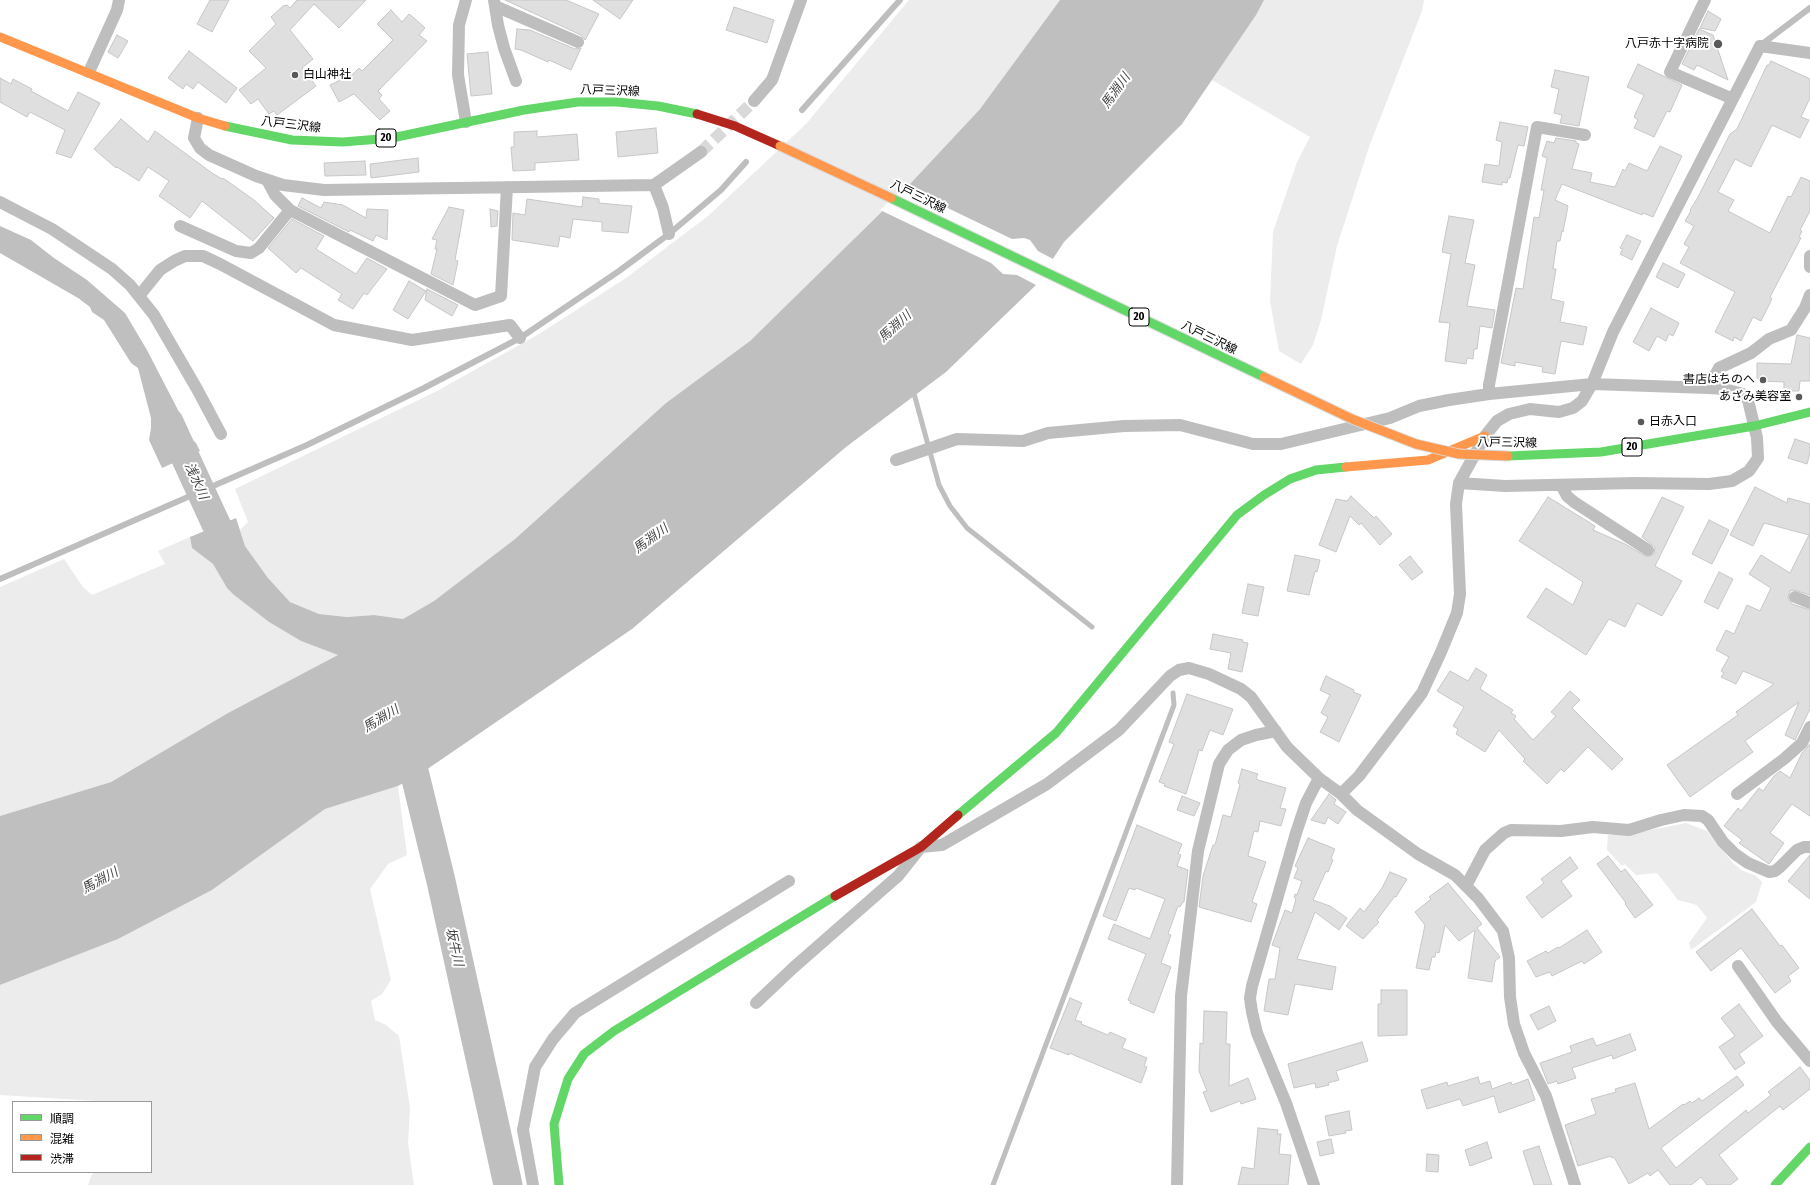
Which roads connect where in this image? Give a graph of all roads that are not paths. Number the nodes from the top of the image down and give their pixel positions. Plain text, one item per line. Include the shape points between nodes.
1 (119, 0) edge
2 (466, 0) edge
3 (800, 0) edge
4 (900, 0) edge
5 (1705, 0) edge
6 (494, 3) edge
7 (1809, 11) edge
8 (0, 37) edge
9 (578, 42) dead end
10 (1760, 46) junction
11 (1810, 54) edge
12 (89, 72) junction
13 (516, 81) dead end
14 (1733, 99) junction
15 (754, 101) tunnel mouth
16 (802, 110) dead end
17 (198, 118) junction
18 (466, 122) junction
19 (1586, 135) dead end
20 (701, 152) tunnel mouth
21 (746, 162) dead end
22 (268, 180) junction
23 (654, 185) junction
24 (507, 187) junction
25 (0, 202) edge
26 (290, 210) junction
27 (180, 226) dead end
28 (669, 234) junction
29 (1810, 256) edge
30 (1810, 267) edge
31 (1810, 295) edge
32 (139, 296) junction
33 (520, 338) junction
34 (1592, 384) junction
35 (1708, 388) junction
36 (1489, 394) junction
37 (1810, 412) edge
38 (1754, 426) junction
39 (221, 434) dead end
40 (1485, 436) junction
41 (896, 460) dead end
42 (1459, 483) junction
43 (1561, 485) junction
44 (1648, 550) dead end
45 (0, 579) edge
46 (1795, 597) dead end
47 (1810, 602) edge
48 (1810, 727) edge
49 (1276, 731) junction
50 (1319, 778) junction
51 (1341, 794) junction
52 (1737, 794) dead end
53 (921, 847) junction
54 (1810, 847) edge
55 (789, 882) dead end
56 (1466, 886) junction
57 (1738, 966) dead end
58 (756, 1003) dead end
59 (1810, 1061) edge
60 (1810, 1147) edge
61 (533, 1185) edge
62 (559, 1185) edge
63 (1177, 1185) edge
64 (1314, 1185) edge
65 (1575, 1185) edge
66 (1775, 1185) edge

1 - 12 street
2 - 18 street via 459,25 458,75
3 - 15 street via 772,80
4 - 16 lane
5 - 14 street via 1670,72
6 - 9 street
6 - 13 street via 504,48
7 - 10 lane
8 - 12 main road, 八戸三沢線 / 20
10 - 11 street
10 - 14 street
12 - 17 main road, 八戸三沢線 / 20
14 - 34 street via 1613,332
17 - 18 main road, 八戸三沢線 / 20 via 292,140 343,142 392,138
17 - 22 street via 194,138 200,148 209,155
18 - 38 main road, 八戸三沢線 / 20, bridge via 578,102 617,102 658,106 735,126 837,172 1352,419 1416,444 1459,454 1550,456 1601,452
19 - 36 street via 1537,127
20 - 23 street
21 - 28 lane via 722,190
22 - 24 street via 283,185 324,190
22 - 26 street via 275,196
23 - 24 street
23 - 28 street
24 - 26 street via 501,296 475,304
25 - 32 street via 52,229 112,269
26 - 27 street via 259,248 251,253 236,251
28 - 33 lane via 620,271
29 - 30 street
31 - 35 street via 1791,330 1720,368
32 - 33 street via 160,270 174,261 185,256 203,256 334,325 412,340 510,324
32 - 39 street via 176,351
33 - 45 lane via 307,445
34 - 35 street
34 - 36 street
34 - 40 street via 1582,401 1573,408 1559,412 1530,409 1509,414 1497,421
35 - 38 street via 1743,394 1748,400
36 - 41 street via 1420,406 1390,418 1281,444 1253,444 1180,425 1124,426 1048,434 1023,441 957,439
37 - 38 main road, 八戸三沢線 / 20
38 - 43 street via 1758,458 1750,471 1732,481 1709,484
40 - 42 street
40 - 53 main road via 1428,460 1316,470 1290,479 1264,495 1237,515 1056,733
42 - 43 street via 1505,486
42 - 51 street via 1456,504 1460,594 1457,613 1422,693 1359,776
43 - 44 street via 1574,502
46 - 47 street
48 - 52 street via 1798,747
49 - 50 street via 1287,746
49 - 53 street via 1251,697 1241,689 1209,674 1188,668 1179,670 1119,730 1047,784 942,845
49 - 63 street via 1241,740 1228,750 1220,764 1198,851 1181,996
50 - 51 street
50 - 64 street via 1306,803 1296,833 1250,998 1257,1033 1286,1103
51 - 56 street via 1357,810 1418,854 1455,875
53 - 58 street via 898,876 792,968
53 - 62 main road via 835,896 614,1031 584,1054 568,1079 554,1124 556,1176
54 - 56 street via 1797,850 1775,871 1769,872 1735,854 1702,816 1684,815 1629,830 1593,827 1561,831 1512,830 1504,833 1485,850
55 - 61 street via 575,1013 553,1039 536,1067 523,1130
56 - 65 street via 1503,931 1509,958 1514,1024 1524,1053 1546,1096
57 - 59 street via 1777,1022
60 - 66 main road

